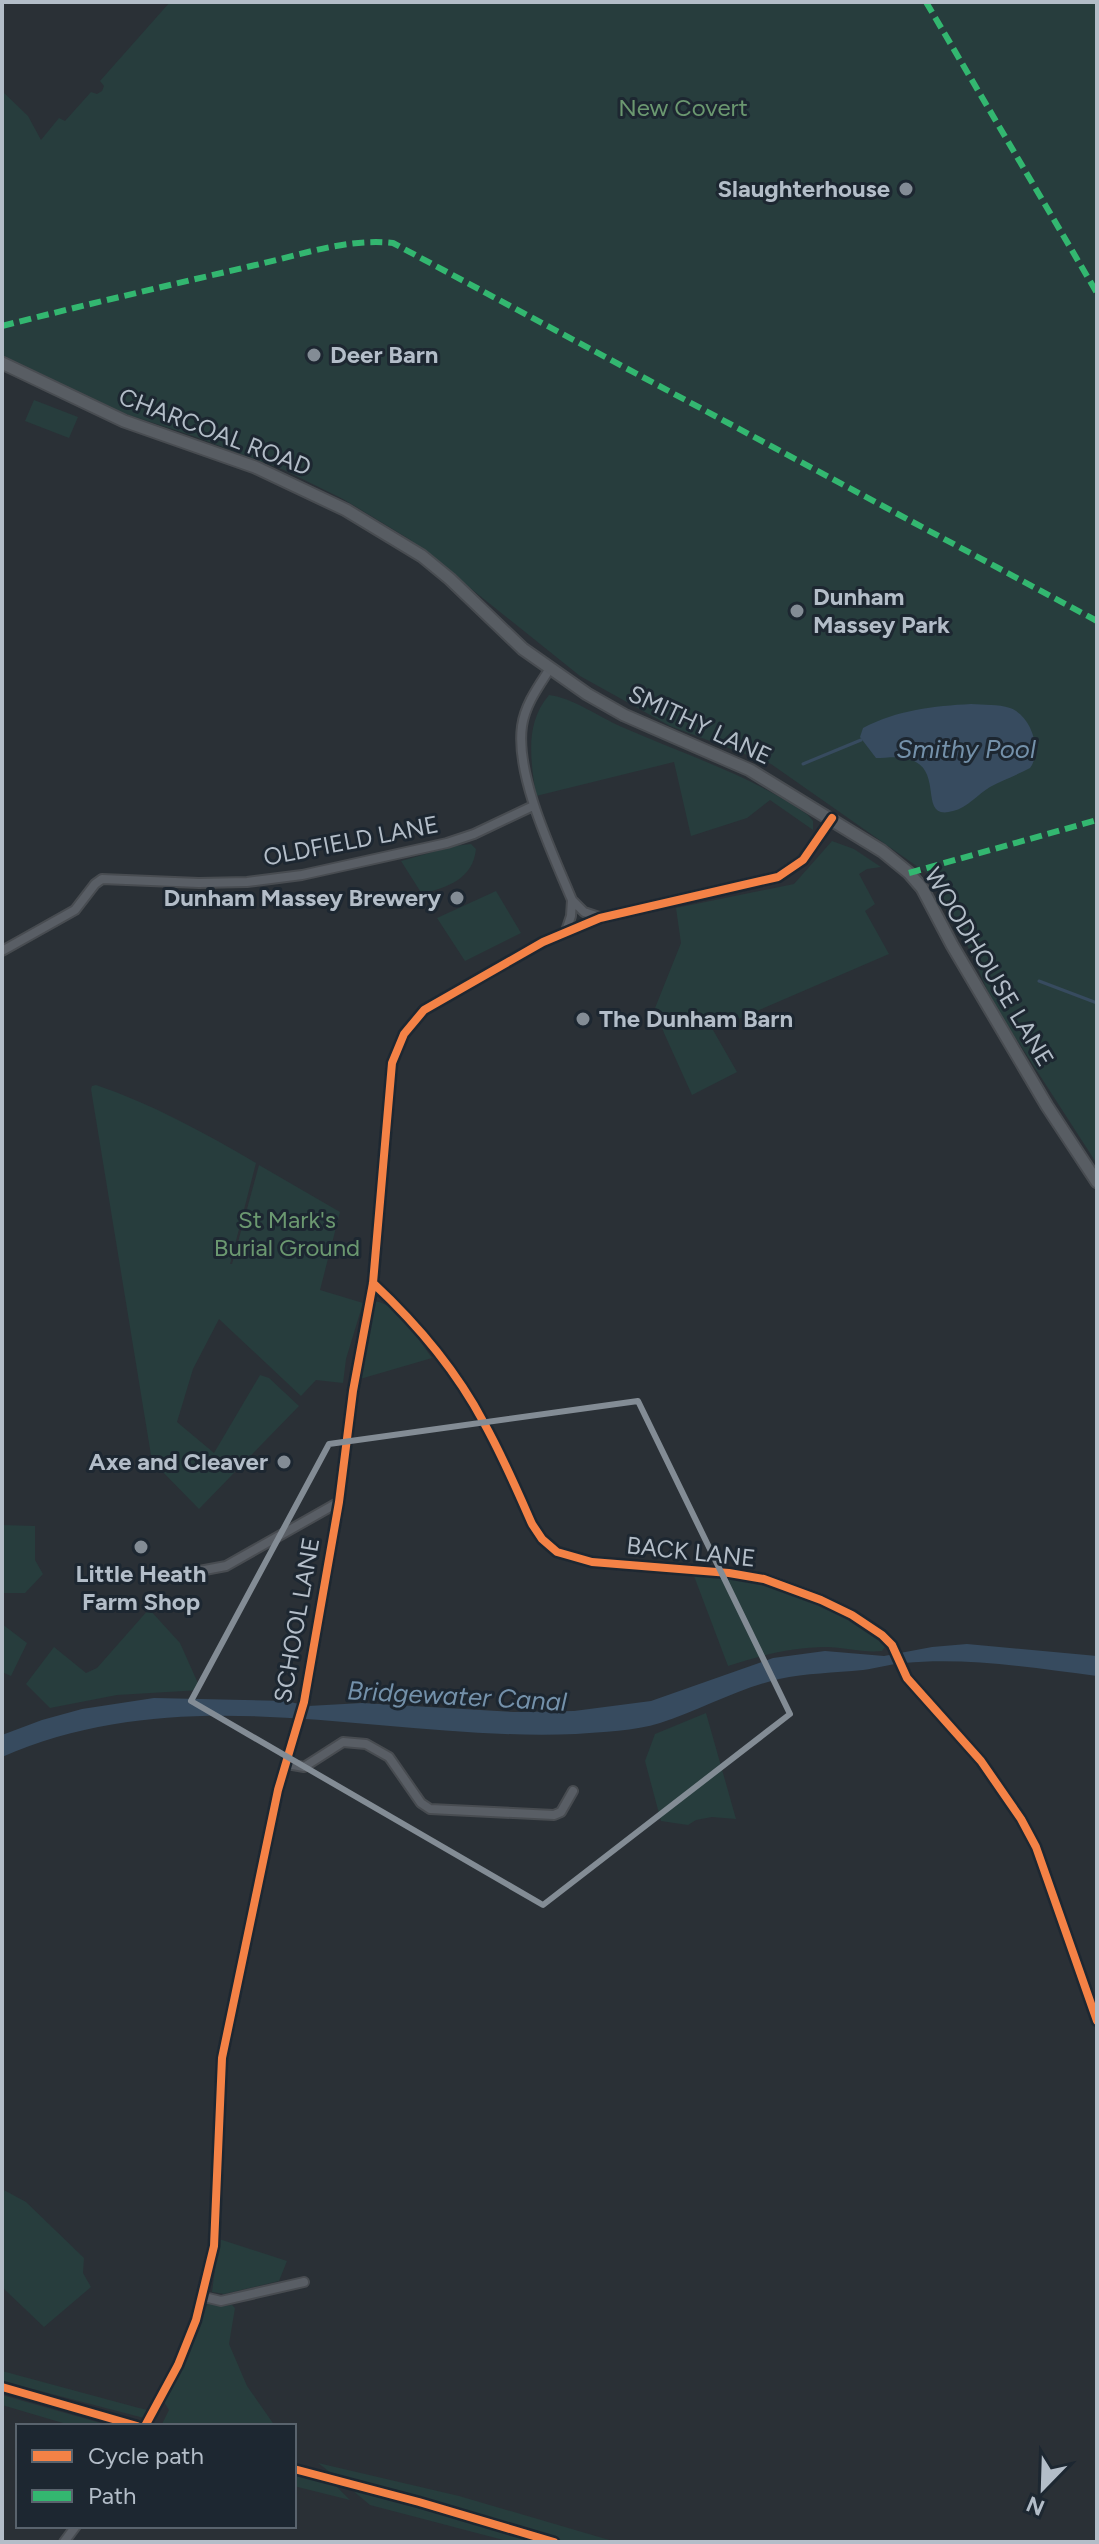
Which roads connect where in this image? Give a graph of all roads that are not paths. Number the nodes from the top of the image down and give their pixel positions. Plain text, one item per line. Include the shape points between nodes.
1 (2, 363) edge
2 (549, 670) junction
3 (533, 806) junction
4 (832, 818) junction
5 (572, 900) junction
6 (600, 918) junction
7 (566, 931) junction
8 (2, 951) edge
9 (1097, 1182) edge
10 (373, 1283) junction
11 (339, 1502) junction
12 (194, 1572) dead end
13 (287, 1764) junction
14 (573, 1791) dead end
15 (1097, 2021) edge
16 (304, 2282) dead end
17 (204, 2297) junction
18 (146, 2424) edge

1 - 2 main road, CHARCOAL ROAD via 124,421 255,467 346,510 422,556
2 - 3 street via 522,724
2 - 4 main road, SMITHY LANE via 624,715 750,770
3 - 5 street
3 - 8 street, OLDFIELD LANE via 447,843 302,875 199,883 102,879 75,910
4 - 6 street via 803,860 778,877
4 - 9 main road, WOODHOUSE LANE via 882,851 922,888 1047,1106
5 - 6 street
5 - 7 street
6 - 7 street, SCHOOL LANE
7 - 10 street, SCHOOL LANE via 437,1001 404,1034 392,1063
10 - 11 street, SCHOOL LANE
10 - 15 street, BACK LANE via 468,1395 532,1524 557,1552 592,1562 764,1579 852,1615 882,1635 904,1673 981,1761 1036,1847
11 - 12 street via 226,1566
11 - 13 street, SCHOOL LANE via 304,1702
13 - 14 street via 304,1767 343,1742 366,1744 389,1757 430,1809 554,1815
13 - 17 street, SCHOOL LANE via 222,2058 214,2246
16 - 17 street via 221,2301
17 - 18 street, SCHOOL LANE via 178,2365

